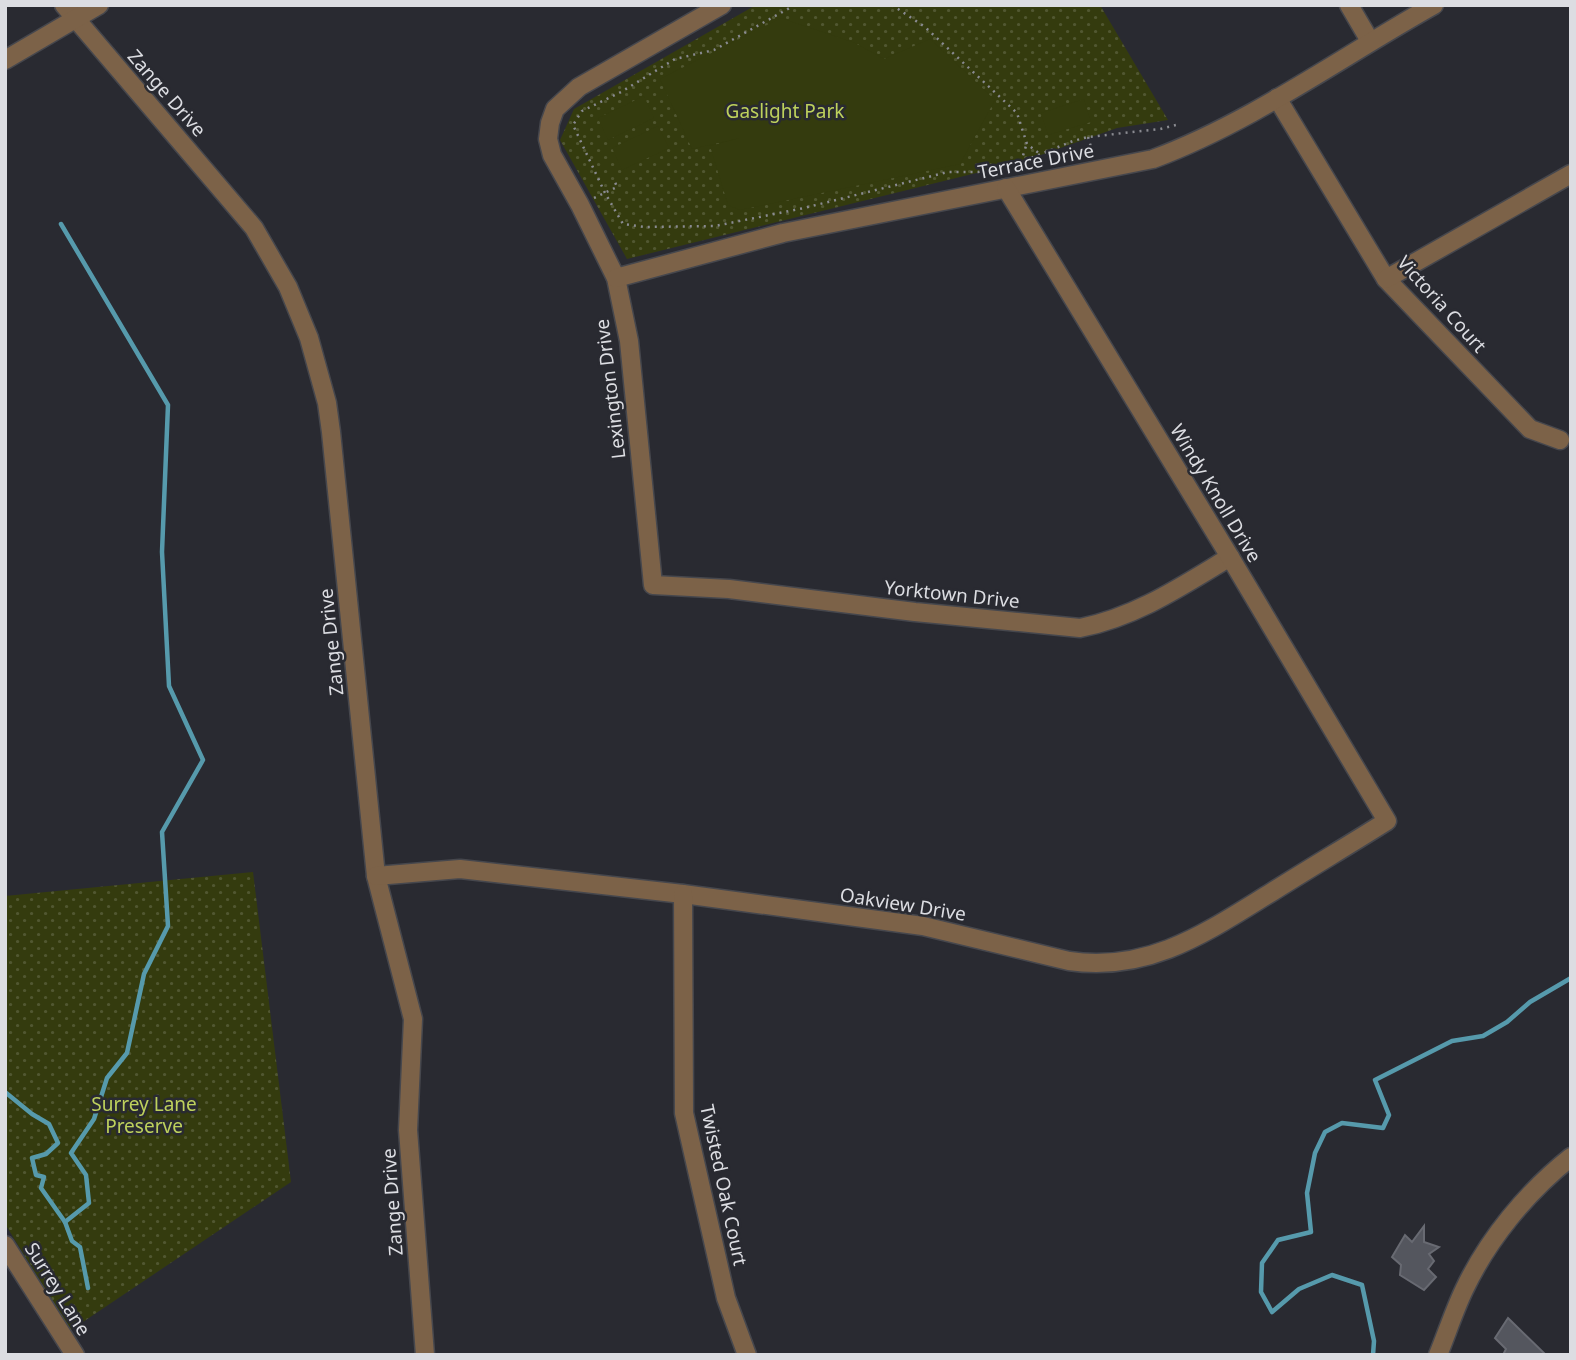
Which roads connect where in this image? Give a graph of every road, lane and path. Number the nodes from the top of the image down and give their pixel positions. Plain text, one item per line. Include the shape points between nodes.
1 (99, 5) edge
2 (722, 5) edge
3 (795, 5) edge
4 (892, 5) edge
5 (1349, 5) edge
6 (1434, 5) edge
7 (69, 12) edge
8 (1370, 41) junction
9 (5, 60) edge
10 (1278, 97) junction
11 (1180, 124) dead end
12 (1088, 137) junction
13 (1027, 144) junction
14 (1040, 154) junction
15 (1021, 163) junction
16 (1098, 170) junction
17 (1571, 174) edge
18 (615, 182) dead end
19 (1006, 188) junction
20 (605, 193) junction
21 (580, 205) junction
22 (616, 278) junction
23 (1387, 279) junction
24 (1560, 440) dead end
25 (1230, 557) junction
26 (653, 585) joint
27 (1387, 821) joint
28 (376, 876) junction
29 (683, 894) junction
30 (1571, 1157) edge
31 (5, 1245) edge
32 (75, 1355) edge
33 (425, 1355) edge
34 (747, 1355) edge
35 (1438, 1355) edge

1 - 7 street
2 - 21 street, Lexington Drive via 579,87 555,109 548,139 552,156
3 - 20 path via 714,50 675,59 582,111 573,125
4 - 13 path via 925,27 1017,113
5 - 8 street
6 - 8 street, Terrace Drive
7 - 9 street
7 - 28 street, Zange Drive via 254,228 288,287 309,338 331,432
8 - 10 street, Terrace Drive
10 - 16 street, Terrace Drive via 1189,145 1153,159
10 - 23 street, Victoria Court
11 - 12 path
12 - 14 path
12 - 16 path
13 - 14 path
13 - 15 path
14 - 15 path
15 - 20 path via 978,172 948,172 715,226 623,224
16 - 19 street, Terrace Drive
17 - 23 street
18 - 20 path via 617,187
19 - 22 street, Terrace Drive via 783,233
19 - 25 street, Windy Knoll Drive
20 - 21 path
21 - 22 street, Lexington Drive
22 - 26 street, Lexington Drive via 629,341
23 - 24 street, Victoria Court via 1530,429
25 - 26 street, Yorktown Drive via 1138,611 1080,628 729,589
25 - 27 street, Windy Knoll Drive
27 - 29 street, Oakview Drive via 1197,938 1112,963 1069,961 923,926
28 - 29 street, Oakview Drive via 460,869
28 - 33 street, Zange Drive via 414,1019 408,1130
29 - 34 street, Twisted Oak Court via 684,1113 726,1298
30 - 35 street via 1498,1232 1464,1289
31 - 32 street, Surrey Lane

